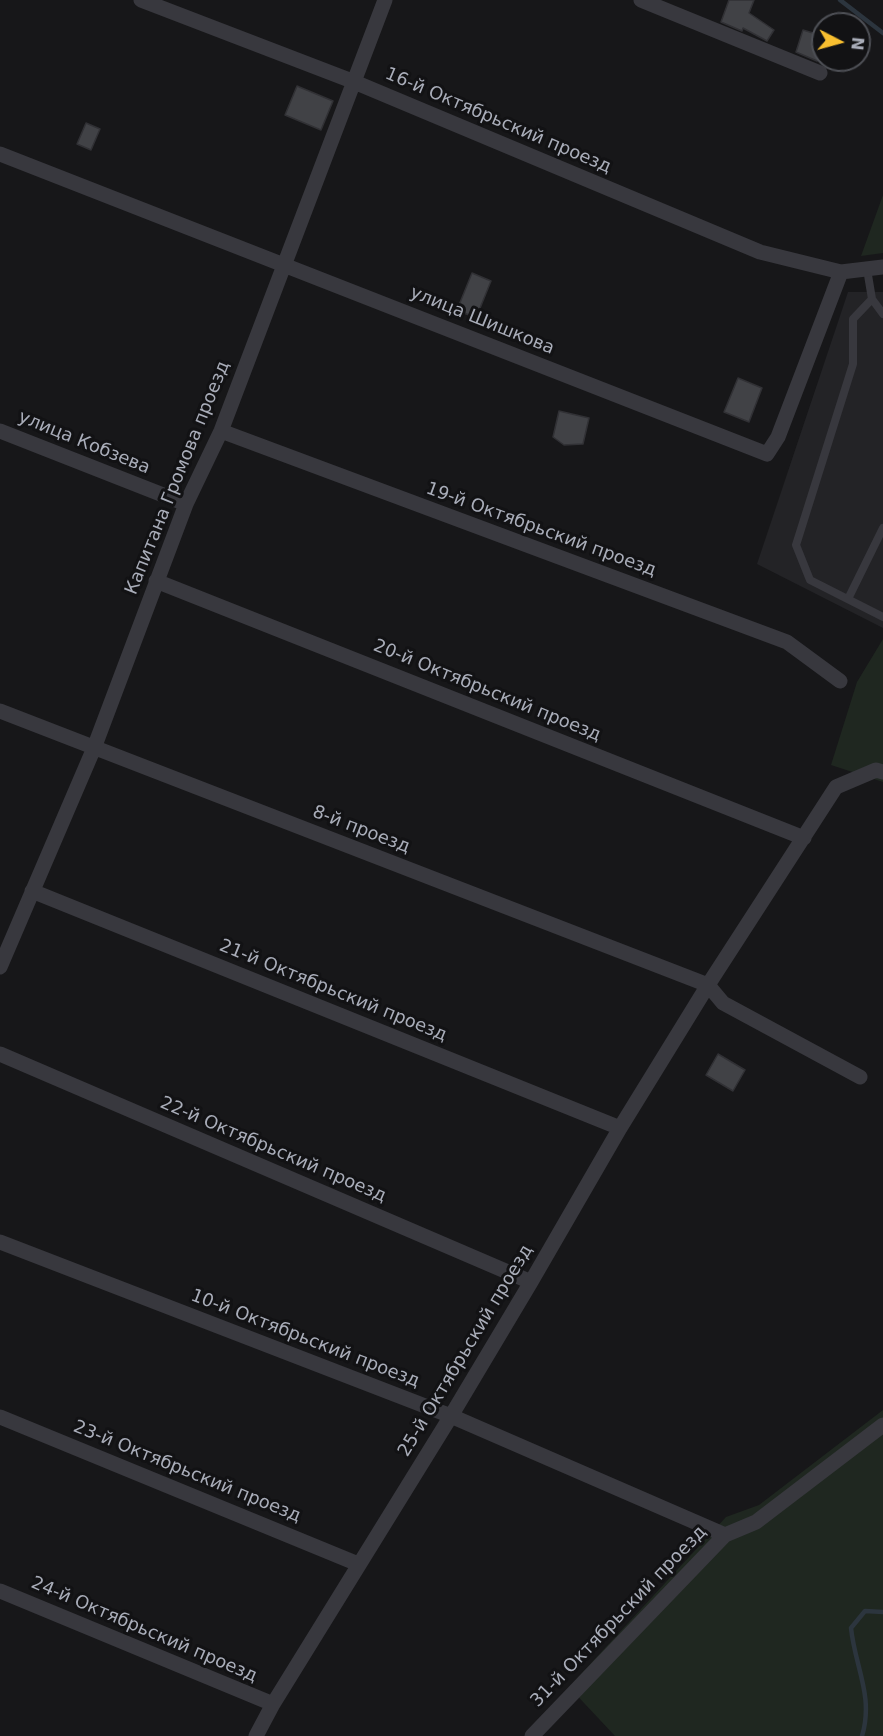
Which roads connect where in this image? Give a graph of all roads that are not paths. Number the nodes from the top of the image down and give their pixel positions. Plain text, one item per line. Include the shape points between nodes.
1 (141, 0) edge
2 (385, 0) edge
3 (641, 0) edge
4 (820, 73) dead end
5 (352, 81) junction
6 (0, 154) edge
7 (283, 264) junction
8 (883, 267) edge
9 (867, 269) junction
10 (841, 273) junction
11 (872, 299) junction
12 (883, 314) edge
13 (0, 431) edge
14 (221, 431) junction
15 (186, 504) junction
16 (883, 528) edge
17 (156, 581) junction
18 (848, 599) junction
19 (883, 617) edge
20 (840, 681) dead end
21 (0, 711) edge
22 (94, 748) junction
23 (883, 772) edge
24 (804, 838) junction
25 (32, 891) junction
26 (0, 968) edge
27 (708, 985) junction
28 (0, 1054) edge
29 (860, 1077) dead end
30 (620, 1128) junction
31 (0, 1242) edge
32 (531, 1282) junction
33 (451, 1416) junction
34 (0, 1417) edge
35 (883, 1425) edge
36 (725, 1535) junction
37 (358, 1564) junction
38 (0, 1591) edge
39 (273, 1704) junction
40 (256, 1736) edge
41 (532, 1736) edge

1 - 5 street, 16-й Октябрьский проезд
2 - 5 street, Капитана Громова проезд
3 - 4 street
5 - 7 street, Капитана Громова проезд
5 - 10 street, 16-й Октябрьский проезд via 760,252
6 - 7 street, улица Шишкова
7 - 10 street, улица Шишкова via 766,454 778,436
7 - 14 street, Капитана Громова проезд
8 - 9 street
9 - 10 street
9 - 11 lane
11 - 12 lane
11 - 18 lane via 853,319 853,364 796,545 810,580
13 - 15 street, улица Кобзева
14 - 15 street, Капитана Громова проезд
14 - 20 street, 19-й Октябрьский проезд via 787,642
15 - 17 street, Капитана Громова проезд
16 - 18 lane
17 - 22 street, Капитана Громова проезд
17 - 24 street, 20-й Октябрьский проезд
18 - 19 lane
21 - 22 street, 8-й проезд
22 - 25 street, Капитана Громова проезд
22 - 27 street, 8-й проезд
23 - 24 street, 25-й Октябрьский проезд via 876,770 836,787
24 - 27 street, 25-й Октябрьский проезд
25 - 26 street, Капитана Громова проезд
25 - 30 street, 21-й Октябрьский проезд
27 - 29 street via 723,1003
27 - 30 street, 25-й Октябрьский проезд
28 - 32 street, 22-й Октябрьский проезд
30 - 32 street, 25-й Октябрьский проезд
31 - 33 street, 10-й Октябрьский проезд
32 - 33 street, 25-й Октябрьский проезд
33 - 36 street, 10-й Октябрьский проезд
33 - 37 street, 25-й Октябрьский проезд
34 - 37 street, 23-й Октябрьский проезд
35 - 36 street, 31-й Октябрьский проезд via 756,1522
36 - 41 street, 31-й Октябрьский проезд
37 - 39 street, 25-й Октябрьский проезд
38 - 39 street, 24-й Октябрьский проезд
39 - 40 street, 25-й Октябрьский проезд

